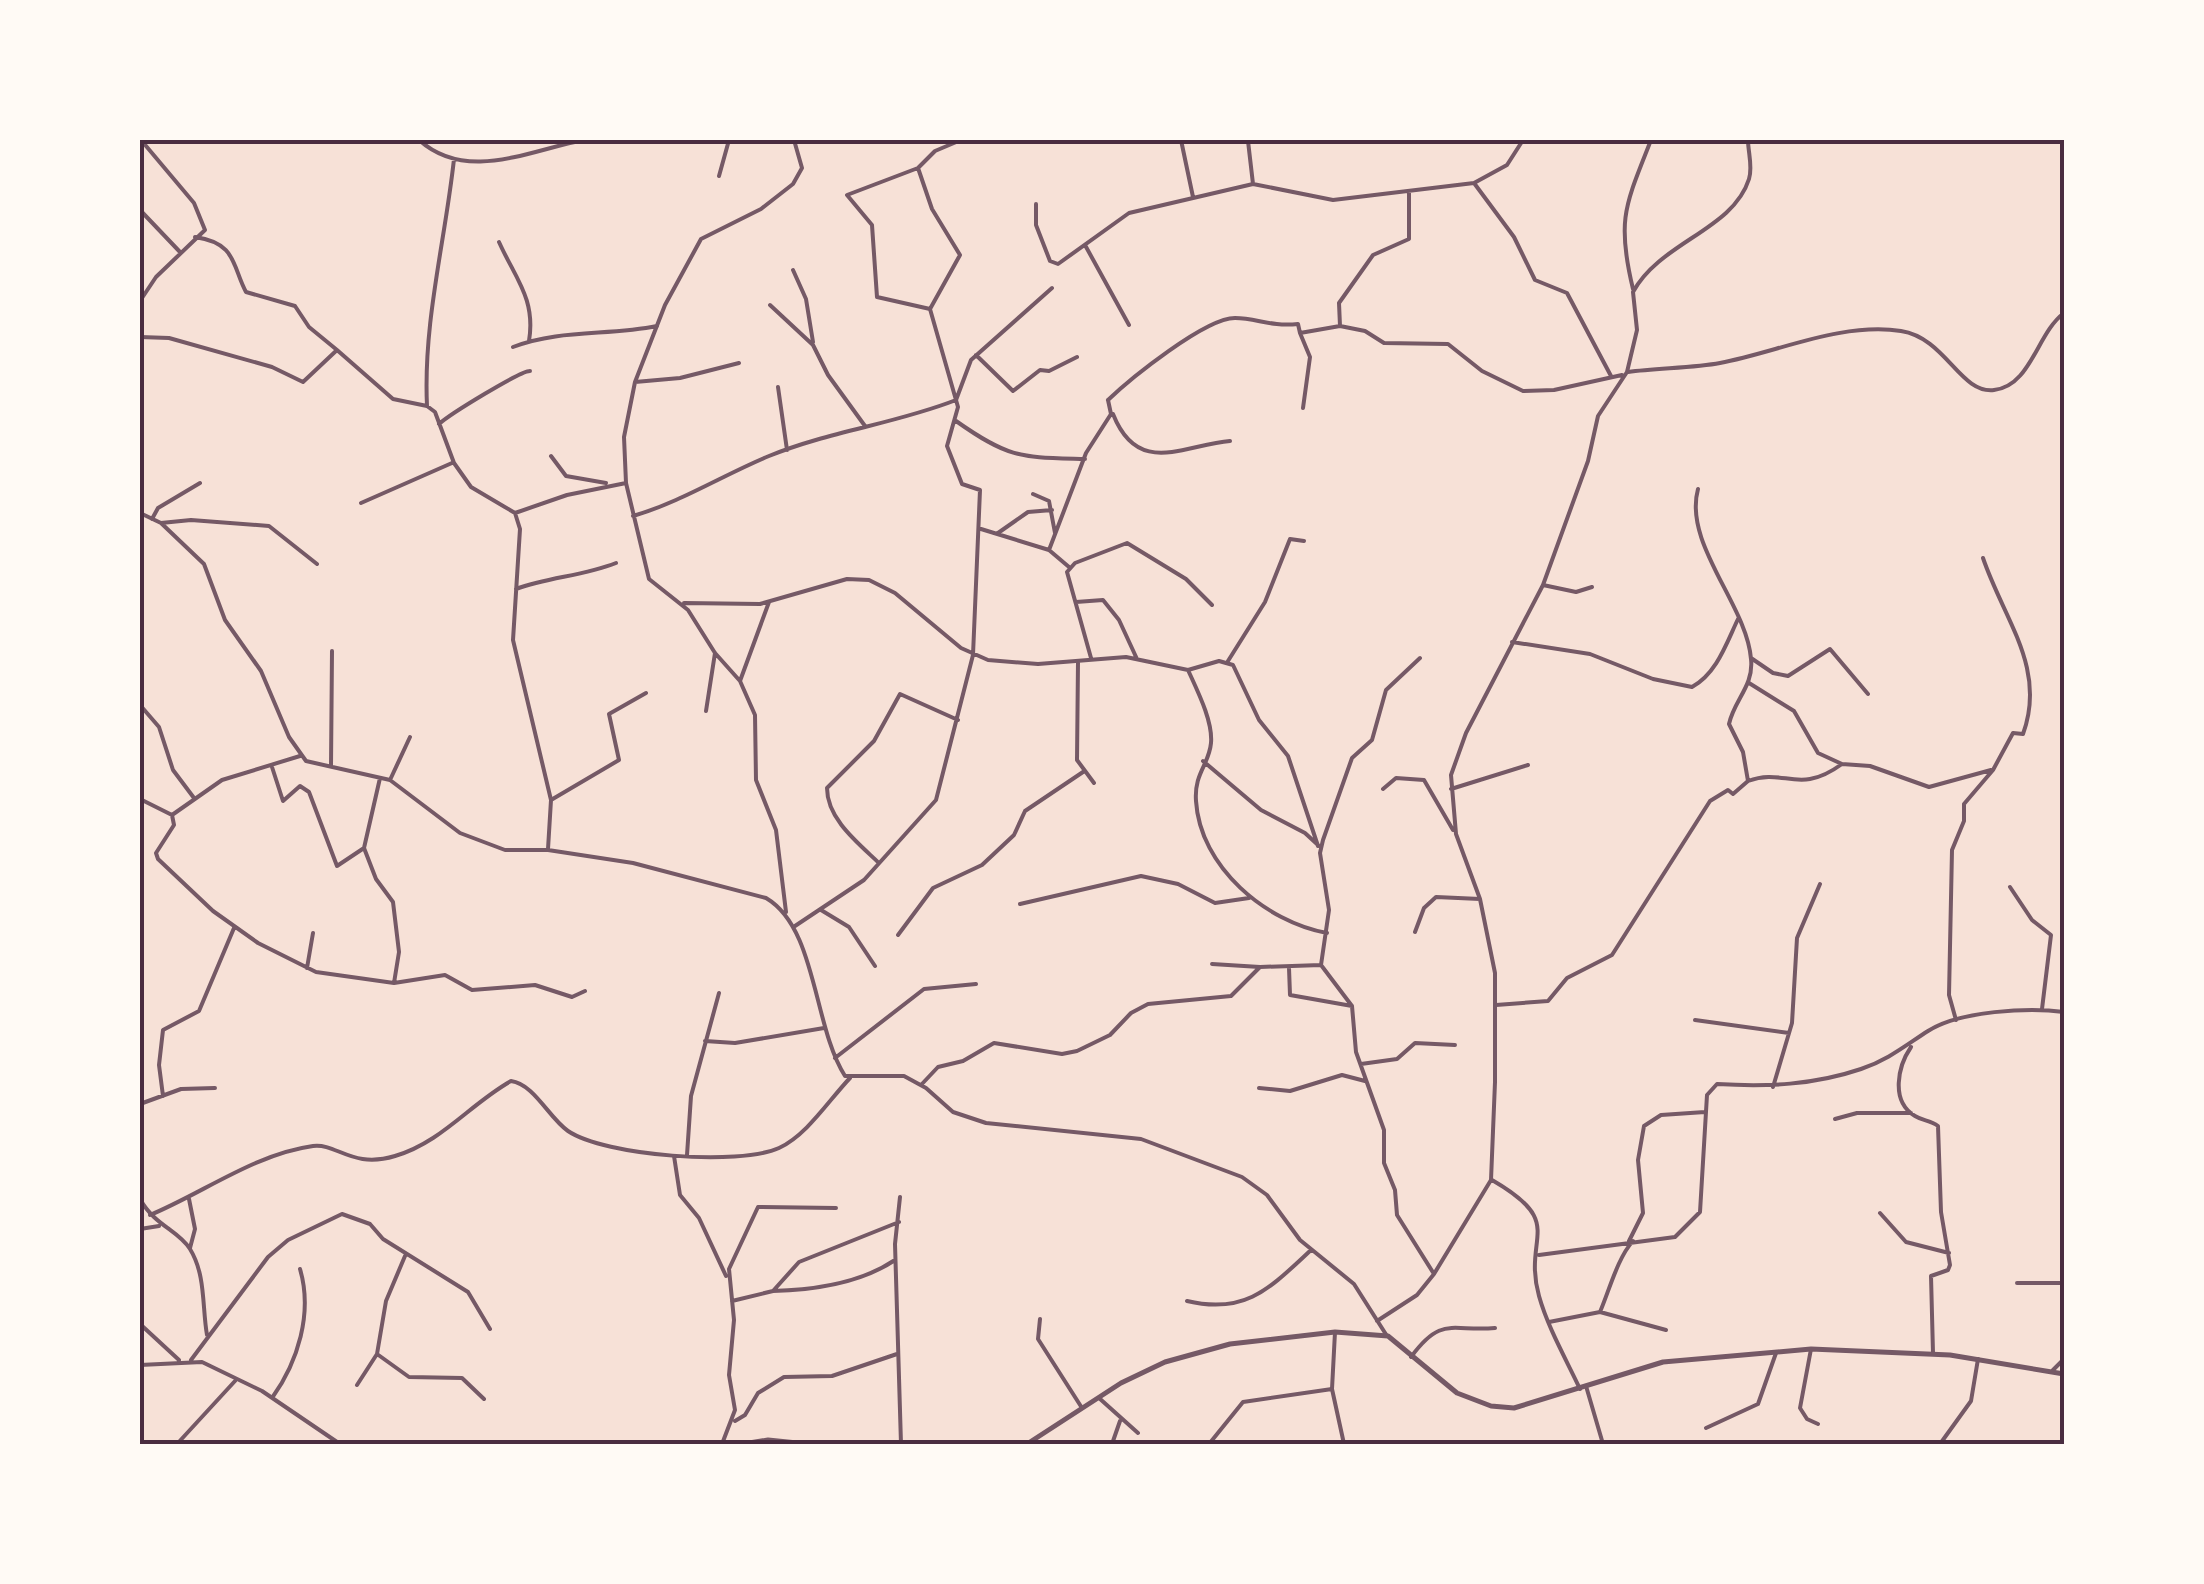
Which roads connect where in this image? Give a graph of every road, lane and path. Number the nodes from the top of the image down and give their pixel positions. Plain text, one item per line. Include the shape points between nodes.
1 (141, 140) edge
2 (419, 140) edge
3 (584, 140) edge
4 (729, 140) edge
5 (794, 140) edge
6 (961, 140) edge
7 (1180, 140) edge
8 (1523, 140) edge
9 (1651, 140) edge
10 (1748, 140) edge
11 (1248, 141) edge
12 (454, 159) junction
13 (918, 168) junction
14 (719, 176) dead end
15 (1474, 183) junction
16 (1252, 184) junction
17 (1409, 193) junction
18 (1193, 196) junction
19 (1036, 204) dead end
20 (140, 210) edge
21 (195, 237) junction
22 (499, 242) dead end
23 (1085, 244) junction
24 (180, 252) junction
25 (794, 270) dead end
26 (1052, 288) dead end
27 (1634, 292) junction
28 (140, 301) edge
29 (770, 305) dead end
30 (930, 309) junction
31 (2064, 313) edge
32 (1130, 325) dead end
33 (657, 326) junction
34 (1340, 326) junction
35 (1300, 334) junction
36 (140, 337) edge
37 (529, 341) junction
38 (813, 345) junction
39 (513, 347) dead end
40 (337, 350) junction
41 (976, 355) junction
42 (1076, 357) dead end
43 (739, 363) dead end
44 (530, 371) dead end
45 (1624, 374) junction
46 (1611, 376) junction
47 (635, 382) junction
48 (778, 387) dead end
49 (956, 400) junction
50 (1108, 400) junction
51 (427, 406) junction
52 (1303, 408) dead end
53 (956, 421) junction
54 (438, 424) junction
55 (865, 426) junction
56 (1230, 441) dead end
57 (787, 450) junction
58 (551, 456) dead end
59 (1084, 459) junction
60 (454, 462) junction
61 (626, 482) junction
62 (200, 483) dead end
63 (611, 484) junction
64 (1698, 489) dead end
65 (1033, 494) dead end
66 (360, 503) dead end
67 (1052, 510) junction
68 (140, 513) edge
69 (515, 513) junction
70 (633, 516) junction
71 (152, 519) junction
72 (161, 523) junction
73 (981, 529) junction
74 (1055, 533) junction
75 (998, 534) junction
76 (1304, 541) dead end
77 (1049, 550) junction
78 (1983, 558) dead end
79 (616, 563) dead end
80 (317, 564) dead end
81 (1070, 567) junction
82 (1543, 585) junction
83 (516, 588) junction
84 (1592, 588) dead end
85 (770, 601) junction
86 (682, 602) junction
87 (1076, 602) junction
88 (1212, 605) dead end
89 (1738, 618) junction
90 (1512, 642) junction
91 (332, 651) dead end
92 (715, 653) junction
93 (973, 656) junction
94 (1137, 658) junction
95 (1420, 658) dead end
96 (1751, 658) junction
97 (1091, 660) junction
98 (1228, 661) junction
99 (1078, 662) junction
100 (1188, 670) junction
101 (740, 681) junction
102 (1749, 683) junction
103 (646, 693) dead end
104 (1868, 694) dead end
105 (140, 704) edge
106 (706, 710) dead end
107 (958, 720) junction
108 (410, 737) dead end
109 (300, 756) junction
110 (1204, 761) junction
111 (1842, 764) junction
112 (1528, 765) dead end
113 (331, 766) junction
114 (272, 768) junction
115 (1993, 770) junction
116 (1084, 772) junction
117 (380, 778) junction
118 (390, 780) junction
119 (1748, 781) junction
120 (1094, 782) dead end
121 (1383, 788) dead end
122 (1452, 789) junction
123 (194, 798) junction
124 (140, 799) edge
125 (551, 800) junction
126 (172, 815) junction
127 (1456, 834) junction
128 (1320, 847) junction
129 (364, 848) junction
130 (548, 850) junction
131 (879, 863) junction
132 (1820, 884) dead end
133 (2010, 887) dead end
134 (1249, 898) junction
135 (1480, 900) junction
136 (1020, 904) dead end
137 (821, 910) junction
138 (786, 912) junction
139 (236, 926) junction
140 (795, 926) junction
141 (1415, 932) dead end
142 (1327, 933) junction
143 (313, 934) dead end
144 (898, 935) dead end
145 (1212, 964) dead end
146 (1321, 965) junction
147 (875, 966) dead end
148 (1289, 966) junction
149 (1260, 967) junction
150 (307, 968) junction
151 (394, 983) junction
152 (976, 984) dead end
153 (585, 991) dead end
154 (719, 993) dead end
155 (1496, 1005) junction
156 (1352, 1006) junction
157 (2042, 1009) junction
158 (2064, 1012) edge
159 (1695, 1020) dead end
160 (1956, 1020) junction
161 (824, 1028) junction
162 (1790, 1033) junction
163 (704, 1040) junction
164 (1914, 1043) junction
165 (1455, 1045) dead end
166 (835, 1058) junction
167 (1361, 1064) junction
168 (850, 1078) junction
169 (1365, 1080) junction
170 (922, 1085) junction
171 (1773, 1087) junction
172 (215, 1088) dead end
173 (1259, 1088) dead end
174 (163, 1096) junction
175 (140, 1104) edge
176 (1706, 1112) junction
177 (1911, 1113) junction
178 (1834, 1118) dead end
179 (687, 1155) junction
180 (674, 1156) junction
181 (1491, 1180) junction
182 (900, 1197) dead end
183 (189, 1199) junction
184 (140, 1200) edge
185 (836, 1208) dead end
186 (1880, 1213) dead end
187 (150, 1216) junction
188 (899, 1222) junction
189 (159, 1226) junction
190 (140, 1229) edge
191 (1631, 1241) junction
192 (190, 1248) junction
193 (1311, 1250) junction
194 (1949, 1253) junction
195 (406, 1254) junction
196 (1539, 1255) junction
197 (895, 1260) junction
198 (300, 1269) dead end
199 (1434, 1274) junction
200 (727, 1279) junction
201 (2017, 1283) dead end
202 (2064, 1283) edge
203 (773, 1292) junction
204 (732, 1301) junction
205 (1187, 1301) dead end
206 (1600, 1312) junction
207 (1040, 1319) dead end
208 (1378, 1321) junction
209 (1550, 1322) junction
210 (140, 1324) edge
211 (1495, 1328) dead end
212 (490, 1329) dead end
213 (1666, 1330) dead end
214 (1335, 1332) junction
215 (207, 1334) junction
216 (1388, 1336) junction
217 (1811, 1349) junction
218 (1776, 1352) junction
219 (377, 1354) junction
220 (897, 1354) junction
221 (1933, 1354) junction
222 (1411, 1357) junction
223 (2064, 1359) edge
224 (179, 1360) junction
225 (192, 1360) junction
226 (1978, 1360) junction
227 (140, 1365) edge
228 (2052, 1372) junction
229 (2064, 1374) edge
230 (235, 1380) junction
231 (358, 1385) dead end
232 (1583, 1387) junction
233 (1332, 1389) junction
234 (272, 1398) junction
235 (1099, 1398) junction
236 (484, 1399) dead end
237 (1082, 1408) junction
238 (1120, 1421) junction
239 (733, 1422) junction
240 (1818, 1424) dead end
241 (1706, 1428) dead end
242 (1138, 1433) dead end
243 (177, 1444) edge
244 (340, 1444) edge
245 (722, 1444) edge
246 (743, 1444) edge
247 (808, 1444) edge
248 (900, 1444) edge
249 (1027, 1444) edge
250 (1112, 1444) edge
251 (1209, 1444) edge
252 (1344, 1444) edge
253 (1604, 1444) edge
254 (1940, 1444) edge

1 - 21 street via 202,215 205,230
2 - 12 street
3 - 12 street via 501,160
4 - 14 street
5 - 33 street via 798,178 751,216 701,239
6 - 13 street
7 - 18 street
8 - 15 street via 1507,165
9 - 27 street via 1624,209
10 - 27 street via 1750,174 1743,190 1716,222 1663,254
11 - 16 street
12 - 51 street via 428,317
13 - 30 street via 960,255
13 - 30 street via 847,195 872,224 877,297
15 - 17 street
15 - 46 street via 1514,237 1535,280 1567,293
16 - 17 street via 1333,200
16 - 18 street
17 - 34 street via 1409,239 1367,260 1339,303
18 - 23 street via 1129,213
19 - 23 street via 1036,225 1050,261 1061,262
20 - 24 street
21 - 24 street
21 - 40 street via 236,261 246,292 294,306
22 - 37 street via 526,290
23 - 32 street
24 - 28 street
25 - 38 street
26 - 41 street
27 - 45 street via 1637,330
29 - 38 street
30 - 49 street
31 - 45 street via 2020,376 1997,390 1975,387 1933,343 1898,331
33 - 37 street
33 - 47 street
34 - 35 street
34 - 46 street via 1384,343 1448,344 1523,391
35 - 50 street via 1298,324 1221,322 1128,380
35 - 52 street via 1310,357
36 - 40 street via 169,338 303,382
37 - 39 street
38 - 55 street
40 - 51 street via 393,399
41 - 42 street via 1013,391 1040,370
41 - 49 street
43 - 47 street
44 - 54 street via 517,372
45 - 46 street
45 - 82 street via 1598,416
47 - 61 street via 624,436
48 - 57 street
49 - 53 street
49 - 55 street via 919,416
50 - 56 street via 1120,432 1144,451 1180,452
50 - 59 street via 1111,414
51 - 54 street
53 - 59 street via 986,444 1019,456
53 - 73 street via 948,454 962,484 980,490
54 - 60 street
55 - 57 street
57 - 70 street
58 - 63 street via 566,476
59 - 74 street
60 - 66 street
60 - 69 street via 471,487
61 - 63 street
61 - 70 street
62 - 71 street via 158,508
63 - 69 street
64 - 89 street via 1705,542
65 - 67 street
67 - 74 street
67 - 75 street via 1028,512
68 - 71 street
69 - 83 street
70 - 86 street via 649,580
71 - 72 street
72 - 80 street via 268,526
72 - 109 street via 204,564 217,603 261,671
73 - 75 street
73 - 93 street
74 - 77 street
75 - 77 street
76 - 98 street via 1290,539 1265,602
77 - 81 street
78 - 115 street via 2031,672 2033,695 2023,734 2013,733
79 - 83 street
81 - 87 street via 1066,579
81 - 88 street via 1126,543 1195,585
82 - 84 street
82 - 90 street
83 - 125 street via 514,640
85 - 86 street
85 - 93 street via 847,579 868,580 895,593
85 - 101 street
86 - 92 street
87 - 94 street via 1103,600
87 - 97 street
89 - 90 street via 1719,659 1692,686 1652,680 1590,654
89 - 96 street
90 - 122 street via 1466,733
91 - 113 street
92 - 101 street
92 - 106 street
93 - 99 street via 1013,664
93 - 107 street
94 - 97 street
94 - 100 street
95 - 128 street via 1386,690 1372,740 1352,758
96 - 102 street
96 - 104 street via 1788,676 1830,648
97 - 99 street
98 - 100 street
98 - 128 street via 1258,720 1288,756
99 - 116 street via 1077,752
100 - 110 street via 1208,723
101 - 138 street via 759,732 756,780 776,830
102 - 111 street via 1794,712 1818,753
102 - 119 street via 1730,724
103 - 125 street via 609,714 619,760
105 - 123 street via 159,727 174,770
107 - 131 street via 931,811
107 - 131 street via 900,694 874,741 828,788 845,830
108 - 118 street
109 - 113 street
109 - 114 street
110 - 128 street via 1261,810
110 - 134 street via 1196,782 1200,831
111 - 115 street via 1870,766 1929,787
111 - 119 street via 1797,784 1766,774
112 - 122 street
113 - 117 street
114 - 123 street via 222,780
114 - 129 street via 283,801 300,786 310,792 335,865
115 - 160 street via 1964,804 1948,874 1949,995
116 - 120 street
116 - 144 street via 1025,811 1014,835 982,866 933,888
117 - 118 street
117 - 129 street
118 - 130 street via 460,833 505,850
119 - 155 street via 1710,801 1612,955 1567,978 1548,1001
121 - 127 street via 1396,778 1424,780
122 - 127 street
123 - 126 street
124 - 126 street
125 - 130 street
126 - 139 street via 158,860
127 - 135 street
128 - 142 street
129 - 151 street via 393,902 399,952
130 - 138 street via 722,883
131 - 137 street
132 - 162 street via 1797,938
133 - 157 street via 2050,935
134 - 136 street via 1215,903 1142,876
134 - 142 street via 1278,919
135 - 141 street via 1436,897
135 - 155 street
137 - 140 street
137 - 147 street via 849,927
138 - 140 street
139 - 150 street
139 - 174 street via 199,1011 164,1030
140 - 161 street
142 - 146 street
143 - 150 street
145 - 149 street
146 - 148 street
146 - 156 street
148 - 149 street
148 - 156 street via 1290,995
149 - 170 street via 1230,996 1148,1004 1078,1052 994,1043 938,1067
150 - 151 street
151 - 153 street via 446,974 478,991 535,984 572,998
152 - 166 street via 924,990
154 - 163 street
155 - 181 street
156 - 167 street
157 - 158 street
157 - 160 street
159 - 162 street
160 - 164 street
161 - 163 street via 735,1044
161 - 166 street
162 - 171 street
163 - 179 street
164 - 171 street via 1861,1069
164 - 177 street via 1899,1068
165 - 167 street via 1415,1043 1397,1059
166 - 168 street
167 - 169 street
168 - 170 street via 904,1076
168 - 179 street via 798,1135 776,1149
169 - 173 street via 1342,1076 1290,1091
169 - 199 street via 1384,1130 1397,1215
170 - 193 street via 953,1112 986,1123 1142,1138 1242,1177 1267,1196
171 - 176 street via 1717,1084
172 - 174 street
174 - 175 street
176 - 191 street via 1700,1212 1674,1237
176 - 191 street via 1661,1115 1644,1126 1638,1160 1644,1213
177 - 178 street
177 - 194 street via 1931,1120 1941,1137 1939,1184
179 - 180 street
180 - 183 street via 578,1137 511,1081 423,1146 393,1157 363,1162 309,1146
180 - 200 street via 680,1195 699,1218
181 - 196 street via 1524,1199 1535,1214
181 - 199 street
182 - 188 street
183 - 187 street
183 - 192 street via 195,1229
184 - 187 street
185 - 200 street via 758,1207
186 - 194 street via 1906,1242
187 - 189 street
188 - 197 street
188 - 203 street via 798,1262
189 - 190 street
189 - 192 street
191 - 196 street
191 - 206 street
192 - 215 street
193 - 205 street via 1282,1280 1250,1299 1223,1308
193 - 208 street via 1354,1284
194 - 221 street via 1948,1270 1932,1276
195 - 212 street via 468,1292
195 - 215 street via 370,1224 334,1216 278,1248
195 - 219 street via 386,1301
196 - 209 street via 1536,1280
197 - 203 street via 820,1289
197 - 220 street
198 - 234 street via 305,1295 297,1353
199 - 208 street via 1417,1295
200 - 204 street
201 - 202 street
203 - 204 street
204 - 239 street
206 - 209 street
206 - 213 street
207 - 237 street via 1038,1339
208 - 216 street
209 - 232 street
210 - 224 street
211 - 222 street via 1447,1325
214 - 216 street
214 - 233 street
214 - 235 street via 1230,1344 1165,1362
215 - 225 street
216 - 222 street
217 - 218 street
217 - 221 street
217 - 240 street via 1800,1408
218 - 232 street via 1663,1362
218 - 241 street via 1758,1404
219 - 231 street
219 - 236 street via 408,1377 462,1378
220 - 239 street via 844,1374 784,1377
220 - 248 street
221 - 226 street
222 - 232 street via 1457,1393 1491,1406 1514,1408
223 - 228 street
224 - 225 street
224 - 227 street
225 - 230 street
226 - 228 street
226 - 254 street via 1971,1401
228 - 229 street
230 - 234 street
230 - 243 street
232 - 253 street
233 - 251 street via 1244,1402
233 - 252 street
234 - 244 street
235 - 237 street
235 - 238 street
237 - 249 street
238 - 242 street
238 - 250 street
239 - 245 street
246 - 247 street

